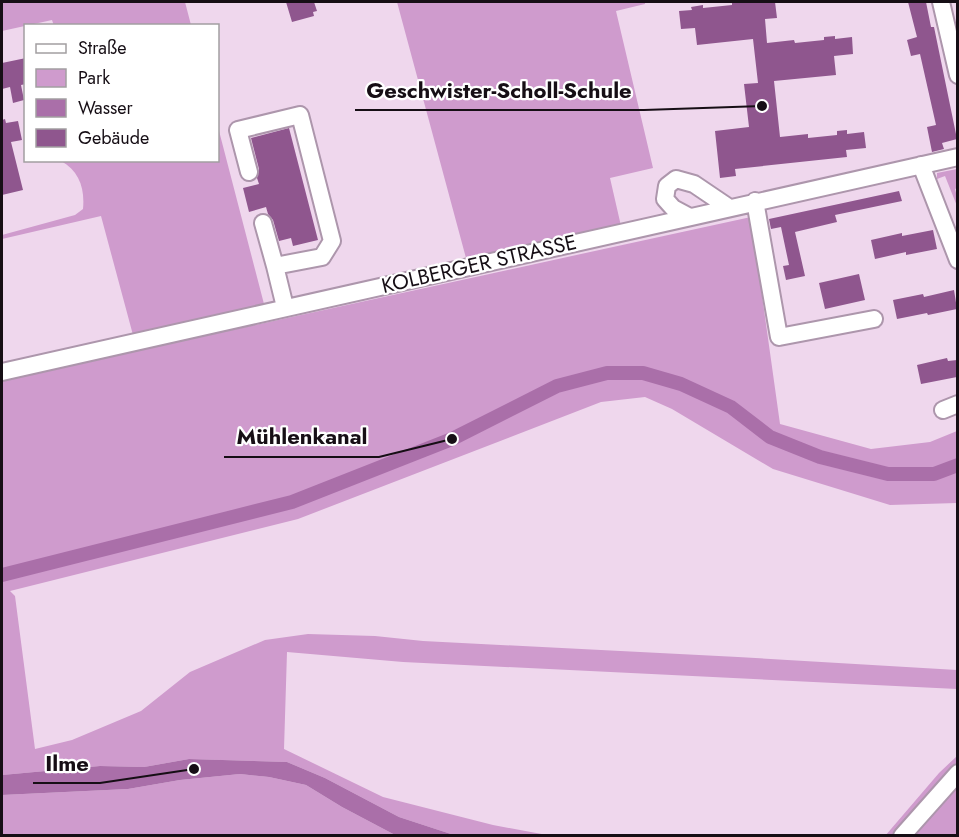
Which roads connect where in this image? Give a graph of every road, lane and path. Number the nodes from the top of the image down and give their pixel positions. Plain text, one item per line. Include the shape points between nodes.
1 (941, 2) edge
2 (957, 75) edge
3 (957, 157) edge
4 (921, 165) junction
5 (249, 172) dead end
6 (755, 201) junction
7 (728, 207) junction
8 (688, 216) junction
9 (263, 223) dead end
10 (957, 260) edge
11 (274, 266) junction
12 (285, 307) junction
13 (874, 319) dead end
14 (2, 372) edge
15 (957, 773) edge
16 (902, 836) edge

1 - 2 street
3 - 4 street, KOLBERGER STRASSE
4 - 6 street, KOLBERGER STRASSE
4 - 10 street
5 - 11 street via 238,130 300,115 332,241 322,257
6 - 7 street, KOLBERGER STRASSE
6 - 13 street via 779,337
7 - 8 street, KOLBERGER STRASSE
7 - 8 street via 694,184 676,178 666,186 665,199
8 - 12 street, KOLBERGER STRASSE
9 - 11 street
11 - 12 street
12 - 14 street, KOLBERGER STRASSE
15 - 16 street

